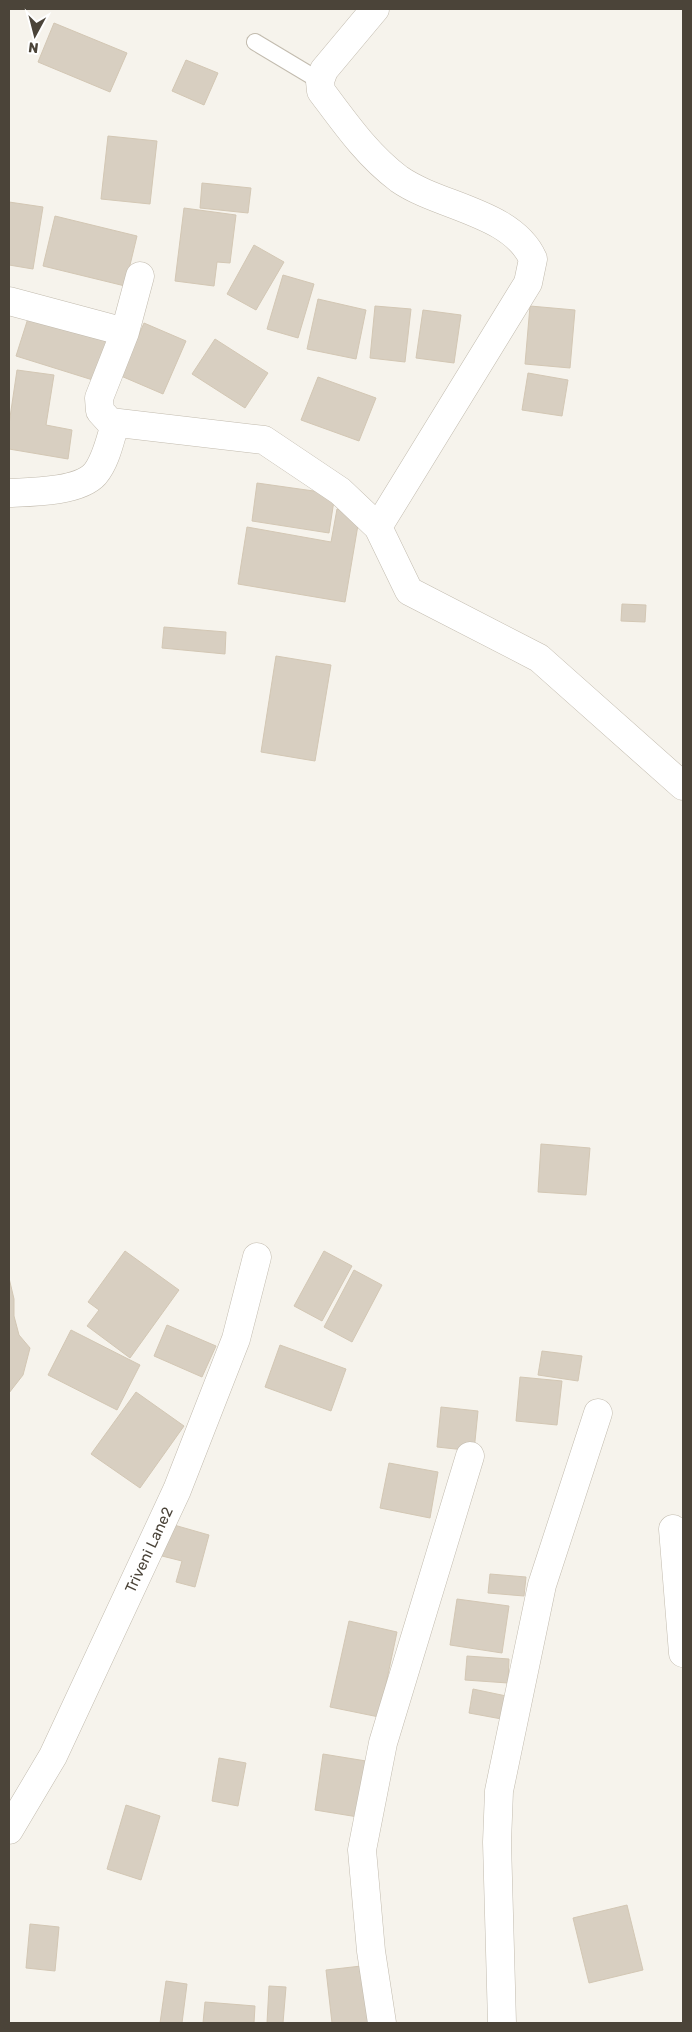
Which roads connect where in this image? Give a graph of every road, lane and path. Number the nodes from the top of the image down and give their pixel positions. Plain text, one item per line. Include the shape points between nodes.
1 (375, 9) edge
2 (255, 42) dead end
3 (320, 81) junction
4 (140, 276) dead end
5 (9, 300) edge
6 (125, 332) junction
7 (116, 424) junction
8 (9, 493) edge
9 (378, 527) junction
10 (683, 786) edge
11 (257, 1257) dead end
12 (598, 1414) dead end
13 (470, 1456) dead end
14 (673, 1529) dead end
15 (683, 1653) edge
16 (9, 1830) edge
17 (382, 2023) edge
18 (502, 2023) edge

1 - 3 street via 324,70
2 - 3 lane
3 - 9 street via 321,91 370,155 384,167 415,190 489,219 524,242 533,259 528,283
4 - 6 street
5 - 6 street
6 - 7 street via 99,404 104,417
7 - 8 street via 100,466 87,481 59,490
7 - 9 street via 264,440 340,491
9 - 10 street via 409,591 538,658
11 - 16 street, Triveni Lane2 via 236,1339 177,1490 53,1756
12 - 18 street via 542,1586 499,1791 497,1842
13 - 17 street via 383,1743 362,1850 371,1951
14 - 15 street

